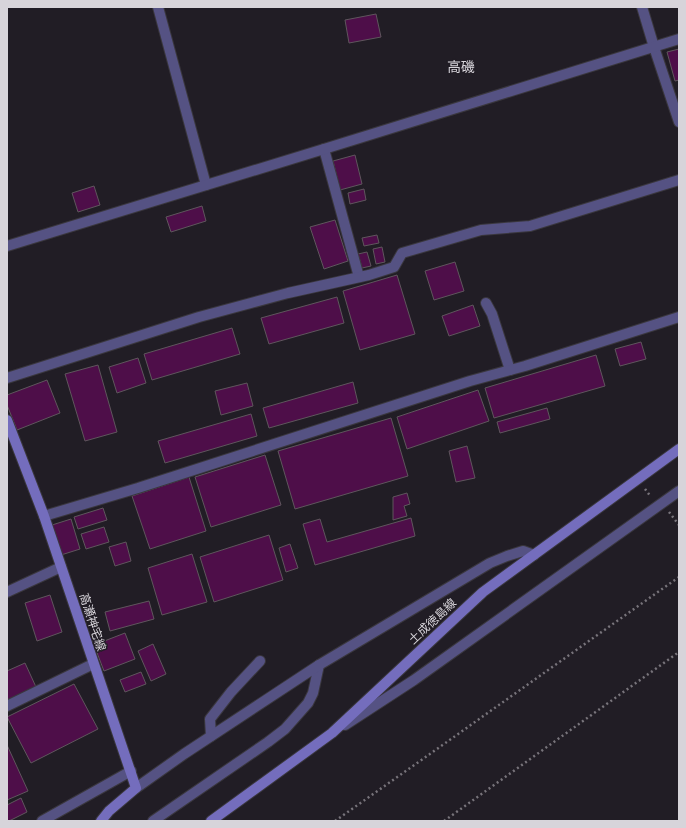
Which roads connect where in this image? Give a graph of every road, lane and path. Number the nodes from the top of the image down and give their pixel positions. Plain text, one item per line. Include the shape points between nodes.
1 (158, 7) edge
2 (642, 7) edge
3 (679, 39) edge
4 (654, 47) junction
5 (679, 122) edge
6 (324, 149) junction
7 (679, 180) edge
8 (206, 185) junction
9 (7, 246) edge
10 (359, 277) junction
11 (486, 303) dead end
12 (679, 317) edge
13 (510, 370) junction
14 (7, 378) edge
15 (7, 420) edge
16 (679, 449) edge
17 (679, 491) edge
18 (44, 516) junction
19 (534, 555) junction
20 (61, 567) junction
21 (679, 577) edge
22 (7, 592) edge
23 (679, 652) edge
24 (260, 661) dead end
25 (93, 664) junction
26 (319, 665) junction
27 (7, 706) edge
28 (332, 733) junction
29 (211, 736) junction
30 (131, 771) junction
31 (136, 788) junction
32 (42, 821) edge
33 (101, 821) edge
34 (153, 821) edge
35 (211, 821) edge
36 (335, 821) edge
37 (444, 821) edge

1 - 8 street
2 - 4 street
3 - 4 street
4 - 5 street
4 - 6 street
6 - 8 street
6 - 10 street
7 - 10 street via 530,226 481,230 402,253 394,267
8 - 9 street
10 - 14 street via 199,317
11 - 13 street
12 - 13 street
13 - 18 street
15 - 18 main road, 高瀬神宅線
16 - 19 main road, 土成徳島線
17 - 28 street via 414,680
18 - 20 main road, 高瀬神宅線
19 - 26 street via 523,551 490,563
19 - 28 main road, 土成徳島線 via 483,592
20 - 22 street
20 - 25 main road, 高瀬神宅線
21 - 36 path
23 - 37 path
24 - 29 street via 210,719
25 - 27 street
25 - 30 main road, 高瀬神宅線
26 - 29 street
26 - 34 street via 313,693 308,703 285,729
28 - 35 main road, 土成徳島線
29 - 31 street
30 - 31 main road, 高瀬神宅線
30 - 32 street
31 - 33 main road

